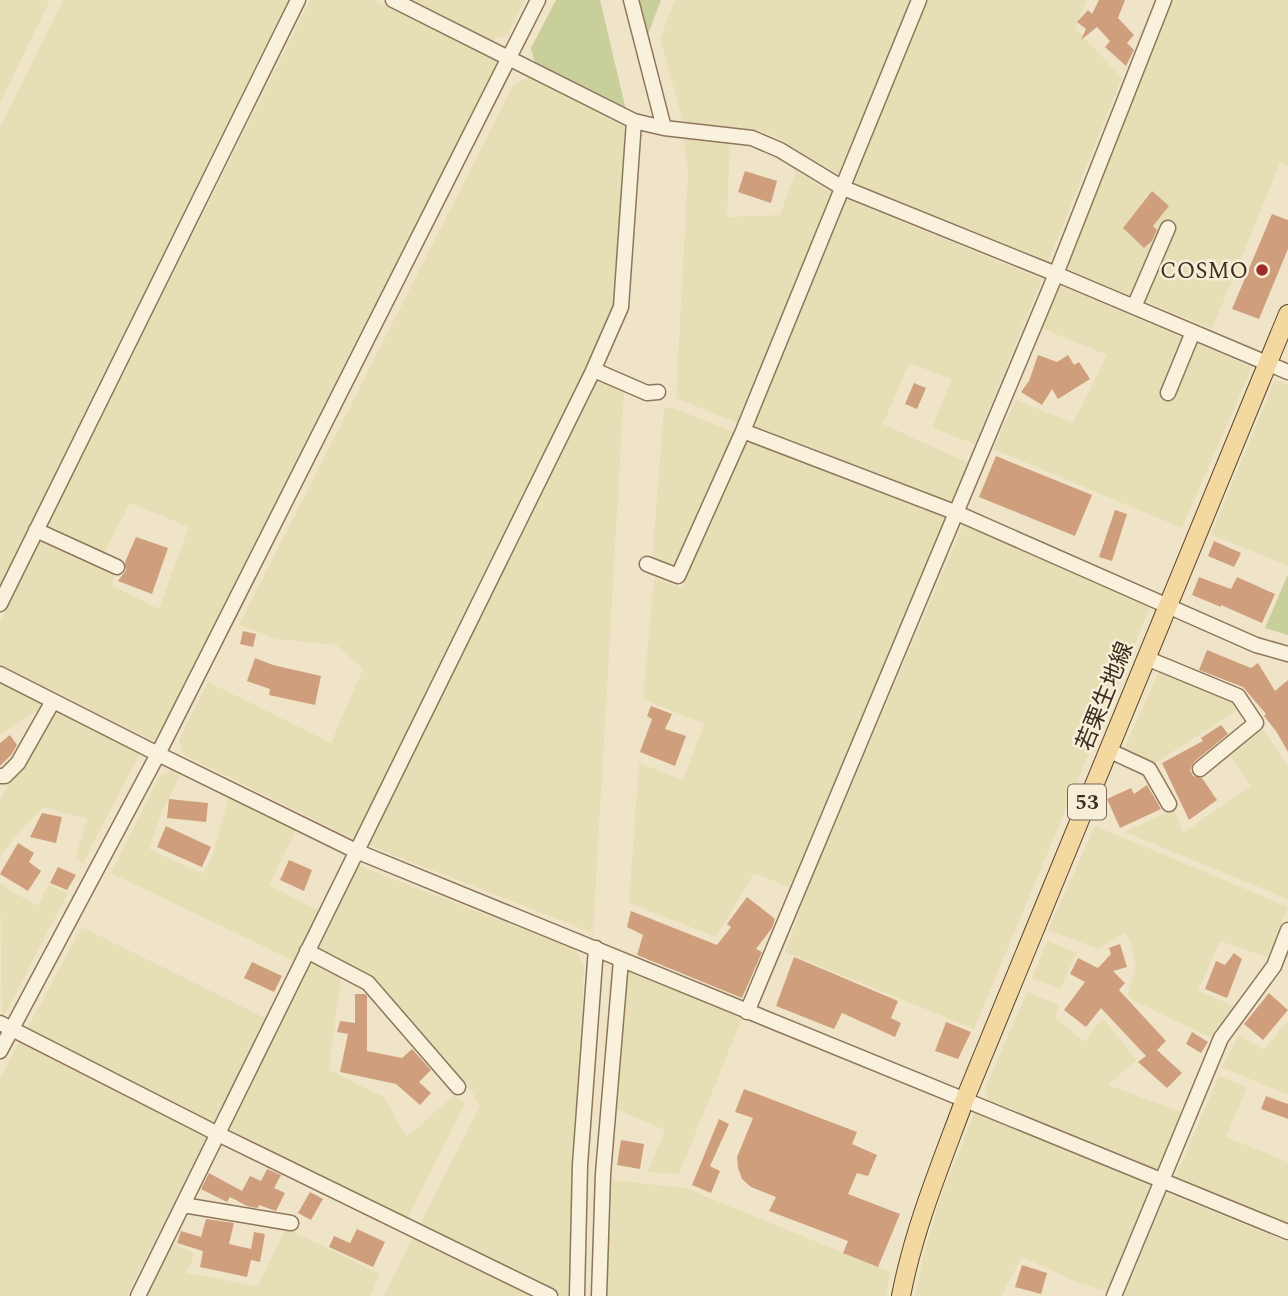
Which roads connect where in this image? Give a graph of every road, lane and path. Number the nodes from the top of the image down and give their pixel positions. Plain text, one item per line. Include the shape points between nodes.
1 (298, 0) edge
2 (393, 0) edge
3 (538, 0) edge
4 (631, 0) edge
5 (919, 0) edge
6 (1164, 0) edge
7 (510, 58) junction
8 (634, 121) junction
9 (664, 128) junction
10 (841, 187) junction
11 (1168, 228) dead end
12 (1056, 274) junction
13 (1134, 307) junction
14 (1288, 314) edge
15 (1192, 332) junction
16 (1268, 363) junction
17 (594, 370) junction
18 (1288, 372) edge
19 (658, 392) dead end
20 (1168, 393) dead end
21 (743, 431) junction
22 (957, 513) junction
23 (36, 530) junction
24 (647, 564) dead end
25 (117, 567) dead end
26 (0, 604) edge
27 (1168, 605) junction
28 (1288, 654) edge
29 (1146, 658) junction
30 (0, 674) edge
31 (53, 701) junction
32 (1108, 750) junction
33 (158, 754) junction
34 (1200, 769) dead end
35 (0, 776) edge
36 (1169, 804) dead end
37 (356, 850) junction
38 (1288, 930) edge
39 (596, 948) junction
40 (307, 951) junction
41 (621, 960) junction
42 (747, 1012) junction
43 (6, 1026) edge
44 (0, 1051) edge
45 (458, 1087) dead end
46 (965, 1099) junction
47 (218, 1134) junction
48 (1162, 1180) junction
49 (183, 1205) junction
50 (291, 1223) dead end
51 (1288, 1232) edge
52 (138, 1296) edge
53 (550, 1296) edge
54 (577, 1296) edge
55 (598, 1296) edge
56 (901, 1296) edge
57 (1114, 1296) edge

1 - 23 street
2 - 7 street
3 - 7 street
4 - 9 street
5 - 10 street
6 - 12 street
7 - 8 street
7 - 33 street
8 - 9 street
8 - 17 street via 621,307
9 - 10 street via 752,138
10 - 12 street
10 - 21 street
11 - 13 street
12 - 13 street
12 - 22 street
13 - 15 street
14 - 16 main road, 若栗生地線 / 53
15 - 16 street
15 - 20 street
16 - 18 street
16 - 27 main road, 若栗生地線 / 53
17 - 19 street via 648,393
17 - 37 street
21 - 22 street
21 - 24 street via 678,576
22 - 27 street
22 - 42 street
23 - 25 street
23 - 26 street
27 - 28 street via 1256,645
27 - 29 main road, 若栗生地線 / 53
29 - 32 main road, 若栗生地線 / 53
29 - 34 street via 1238,696 1256,723
30 - 31 street
31 - 33 street
31 - 35 street via 18,763
32 - 36 street via 1149,769
32 - 46 main road, 若栗生地線 / 53
33 - 37 street
33 - 43 street
37 - 39 street
37 - 40 street
38 - 48 street via 1274,967 1221,1038
39 - 41 street
39 - 54 street via 580,1165
40 - 45 street via 368,983
40 - 47 street
41 - 42 street
41 - 55 street
42 - 46 street
43 - 44 street
43 - 47 street
46 - 48 street
46 - 56 main road, 若栗生地線 / 53 via 919,1222
47 - 49 street
47 - 53 street
48 - 51 street
48 - 57 street
49 - 50 street
49 - 52 street

